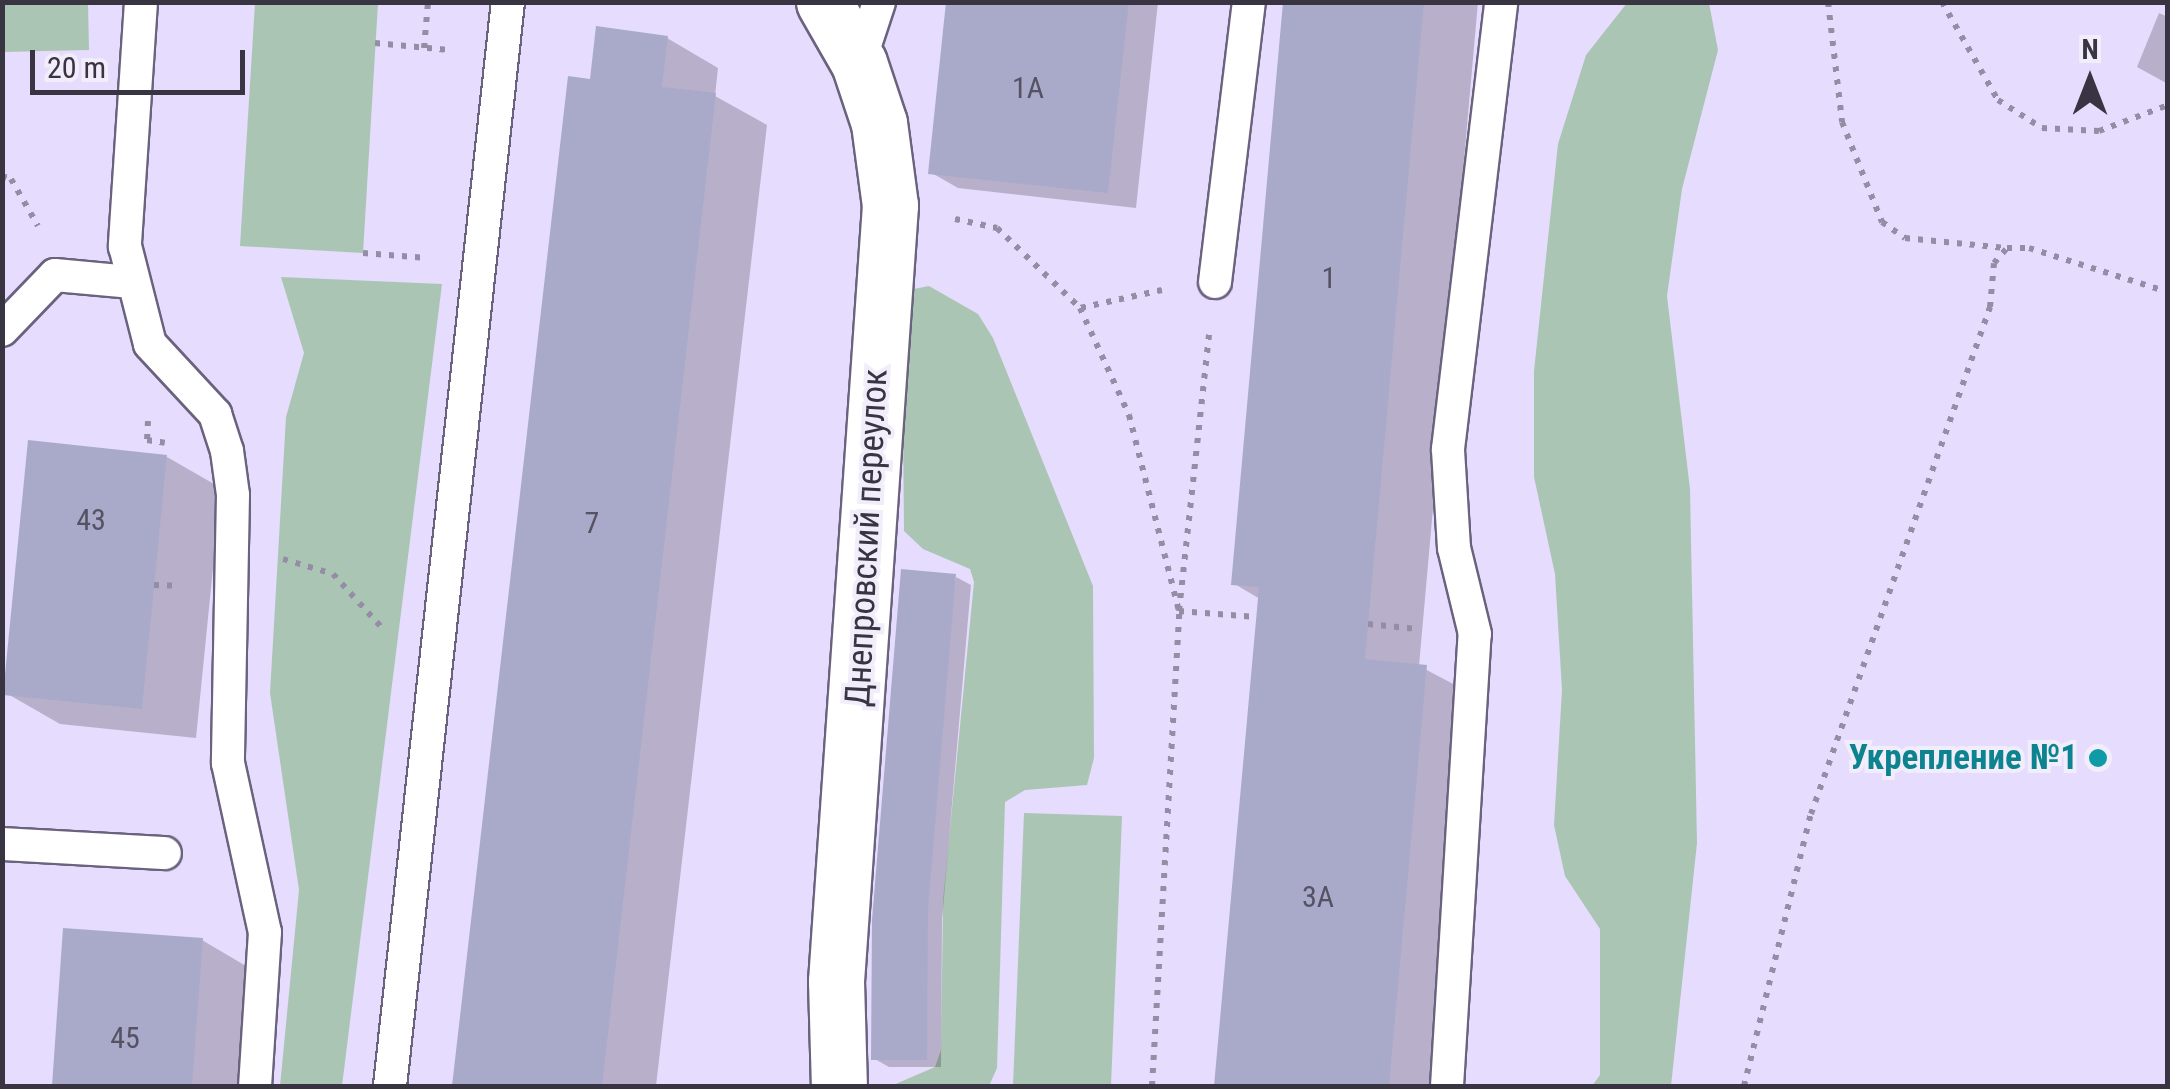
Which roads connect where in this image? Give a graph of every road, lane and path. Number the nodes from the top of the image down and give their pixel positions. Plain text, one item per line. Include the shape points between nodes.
1 (141, 2) edge
2 (428, 2) edge
3 (508, 2) edge
4 (824, 2) edge
5 (879, 2) edge
6 (1249, 2) edge
7 (1501, 2) edge
8 (1828, 2) edge
9 (1942, 2) edge
10 (375, 43) dead end
11 (424, 48) junction
12 (503, 54) junction
13 (860, 63) junction
14 (2168, 104) edge
15 (996, 228) dead end
16 (2007, 248) junction
17 (130, 282) junction
18 (1215, 282) junction
19 (2168, 292) edge
20 (1080, 308) junction
21 (2, 330) edge
22 (150, 344) junction
23 (186, 446) dead end
24 (233, 544) junction
25 (180, 566) dead end
26 (154, 585) dead end
27 (1179, 611) junction
28 (1256, 617) dead end
29 (431, 708) junction
30 (2, 844) edge
31 (165, 853) dead end
32 (256, 1086) edge
33 (390, 1086) edge
34 (839, 1086) edge
35 (1152, 1086) edge
36 (1447, 1086) edge
37 (1744, 1086) edge

1 - 17 lane via 124,246
2 - 11 path
3 - 12 lane
4 - 13 street, Днепровский переулок
5 - 13 lane
6 - 18 lane
7 - 36 lane via 1448,449 1454,548 1474,634
8 - 16 path via 1842,122 1882,222 1906,238
9 - 14 path via 1998,100 2042,128 2098,131
10 - 11 path
11 - 12 path
12 - 29 lane
13 - 34 street, Днепровский переулок via 879,123 890,205 836,981
15 - 20 path
16 - 19 path via 2028,248
16 - 37 path via 1994,262 1990,307 1811,814
17 - 21 lane via 54,274
17 - 22 lane
18 - 20 path
18 - 27 path
20 - 27 path via 1128,415
22 - 23 path via 147,440
22 - 24 lane via 216,414 233,495
24 - 29 path via 333,574 384,630
24 - 32 lane via 228,762 265,932
25 - 26 path via 179,586
27 - 28 path
27 - 35 path
29 - 33 lane
30 - 31 lane

